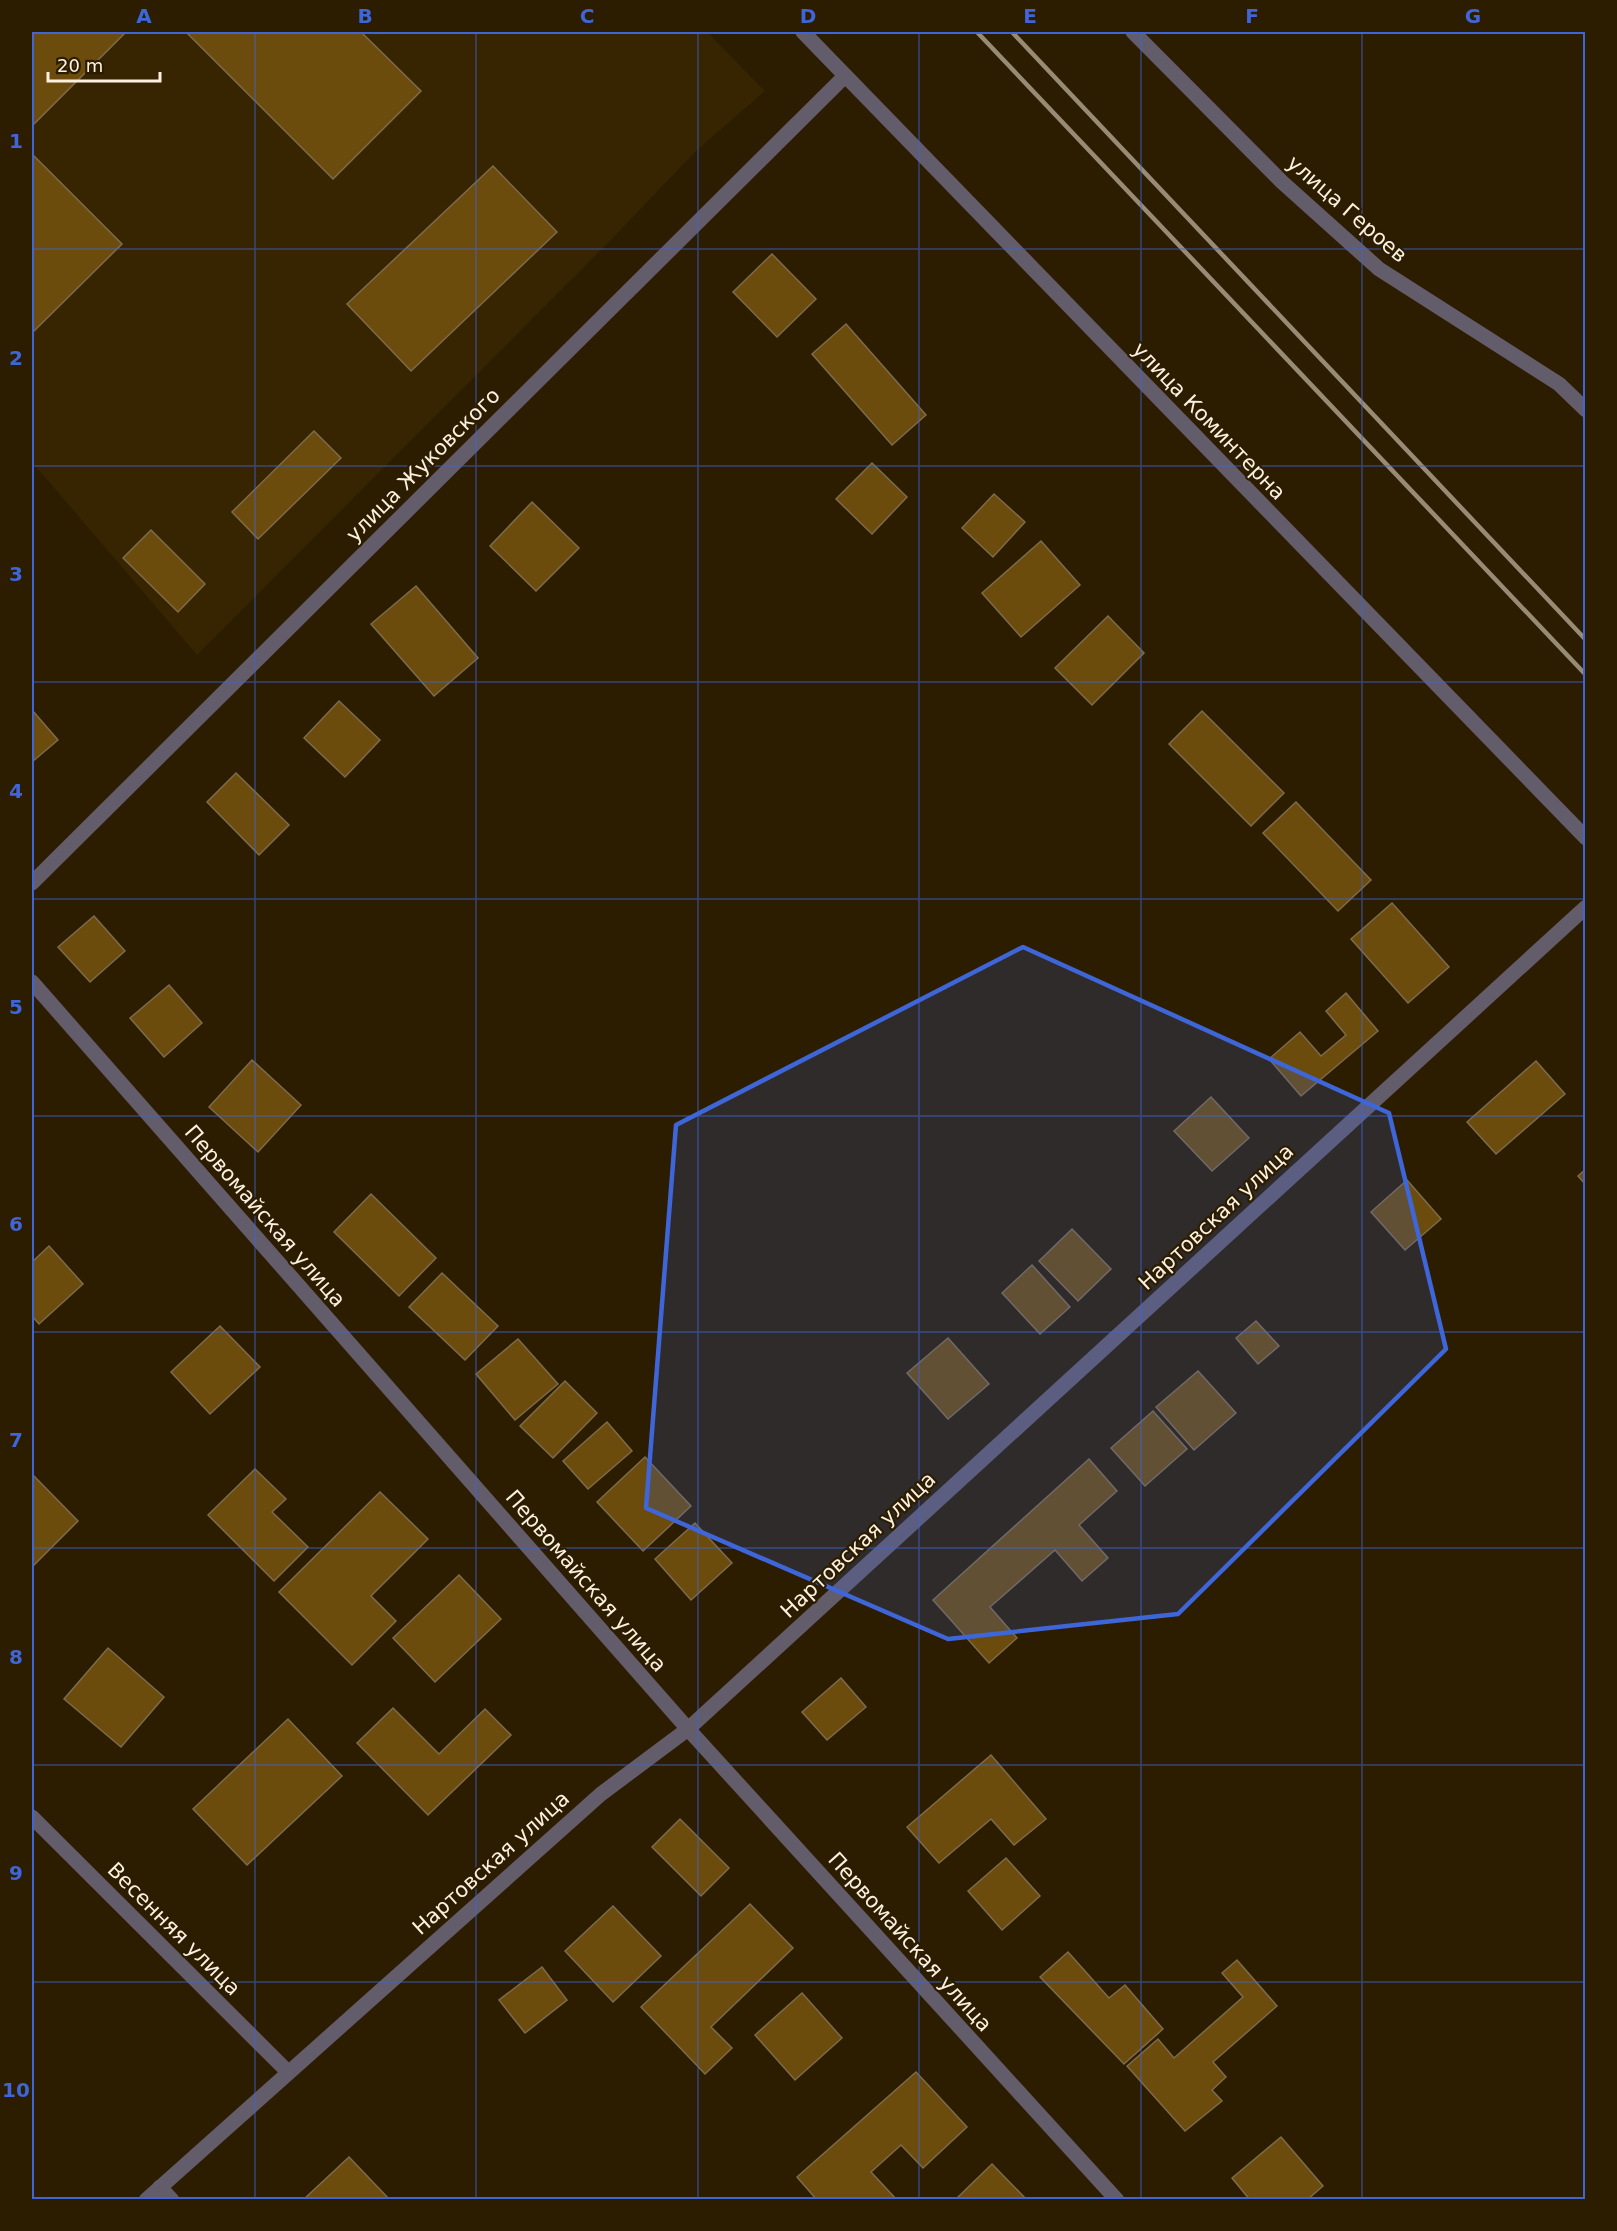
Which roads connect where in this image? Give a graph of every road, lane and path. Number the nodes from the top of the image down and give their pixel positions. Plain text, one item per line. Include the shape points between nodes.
1 (803, 32) edge
2 (1132, 32) edge
3 (845, 76) junction
4 (1586, 410) edge
5 (1586, 838) edge
6 (32, 883) edge
7 (1586, 907) edge
8 (32, 982) edge
9 (688, 1729) junction
10 (32, 1816) edge
11 (288, 2072) junction
12 (159, 2187) junction
13 (146, 2199) edge
14 (172, 2199) edge
15 (1117, 2199) edge

1 - 3 street, улица Коминтерна
2 - 4 street, улица Героев via 1282,182 1379,269 1559,384
3 - 5 street, улица Коминтерна
3 - 6 street, улица Жуковского
7 - 9 street, Нартовская улица
8 - 9 street, Первомайская улица
9 - 11 street, Нартовская улица via 601,1794
9 - 15 street, Первомайская улица
10 - 11 street, Весенняя улица
11 - 12 street, Нартовская улица
12 - 13 street, Нартовская улица
12 - 14 street

